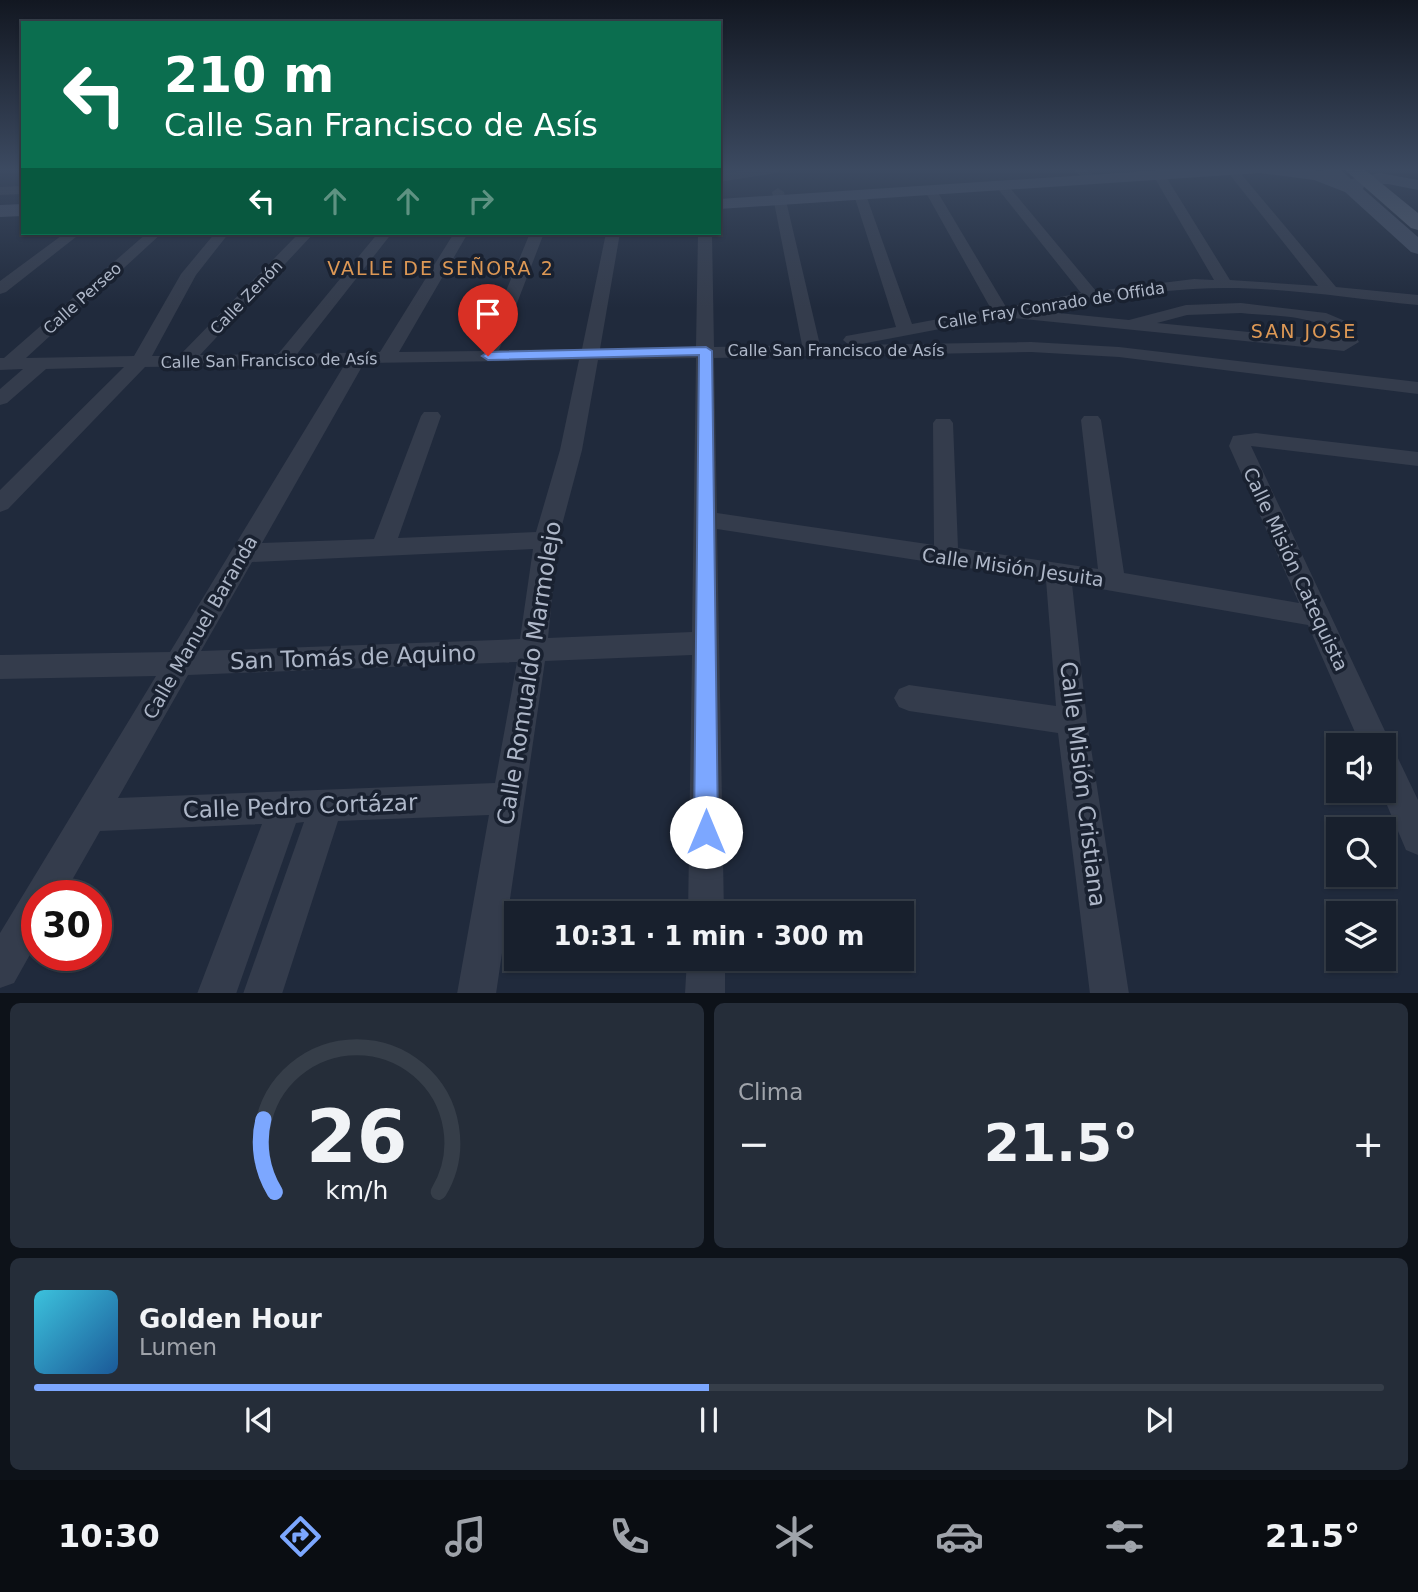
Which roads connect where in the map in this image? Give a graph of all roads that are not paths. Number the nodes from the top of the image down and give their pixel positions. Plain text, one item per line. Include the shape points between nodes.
1 (784, 215) edge
2 (867, 215) edge
3 (945, 215) edge
4 (1026, 215) edge
5 (1183, 215) edge
6 (1268, 215) edge
7 (1382, 215) edge
8 (21, 218) edge
9 (0, 219) edge
10 (71, 235) edge
11 (153, 235) edge
12 (220, 235) edge
13 (305, 235) edge
14 (383, 235) edge
15 (460, 235) edge
16 (536, 235) edge
17 (613, 235) edge
18 (705, 235) edge
19 (1418, 247) edge
20 (1224, 283) junction
21 (0, 289) edge
22 (1331, 292) junction
23 (1092, 296) junction
24 (1416, 302) edge
25 (1001, 312) junction
26 (1130, 325) junction
27 (905, 328) junction
28 (812, 349) junction
29 (706, 351) junction
30 (588, 354) junction
31 (488, 356) junction
32 (358, 358) junction
33 (386, 358) junction
34 (283, 360) junction
35 (184, 361) junction
36 (140, 362) junction
37 (5, 364) edge
38 (40, 364) junction
39 (1418, 388) edge
40 (0, 399) edge
41 (431, 416) dead end
42 (1091, 420) dead end
43 (943, 423) dead end
44 (1418, 459) edge
45 (0, 504) edge
46 (706, 519) junction
47 (546, 540) junction
48 (383, 546) junction
49 (243, 553) junction
50 (946, 557) junction
51 (1058, 574) junction
52 (1112, 581) junction
53 (1320, 617) junction
54 (707, 643) junction
55 (533, 649) junction
56 (179, 664) junction
57 (5, 673) edge
58 (909, 698) dead end
59 (1072, 722) junction
60 (1371, 733) edge
61 (1396, 789) edge
62 (510, 798) junction
63 (327, 804) junction
64 (285, 808) junction
65 (90, 815) junction
66 (1418, 838) edge
67 (52, 880) edge
68 (706, 901) edge
69 (21, 933) edge
70 (0, 969) edge
71 (706, 971) edge
72 (216, 993) edge
73 (262, 993) edge
74 (476, 993) edge
75 (705, 993) edge
76 (1110, 993) edge

1 - 28 street
2 - 27 street
3 - 25 street
4 - 23 street
5 - 20 street
6 - 22 street
7 - 19 street
8 - 9 street
10 - 21 street
11 - 37 street, Calle Perseo
12 - 36 street via 189,274
13 - 35 street, Calle Zenón
14 - 34 street
15 - 33 street
16 - 31 street
17 - 30 street, Calle Romualdo Marmolejo
18 - 29 street
20 - 22 street, Calle Fray Conrado de Offida
20 - 23 street, Calle Fray Conrado de Offida
22 - 24 street, Calle Fray Conrado de Offida
23 - 25 street, Calle Fray Conrado de Offida
25 - 26 street
25 - 27 street, Calle Fray Conrado de Offida
26 - 26 street via 1327,346 1350,342 1339,325 1320,317 1241,308 1186,310
27 - 28 street, Calle Fray Conrado de Offida
28 - 29 street, Calle San Francisco de Asís
28 - 39 street, Calle San Francisco de Asís via 1075,348
29 - 30 street, Calle San Francisco de Asís
29 - 46 street
30 - 31 street, Calle San Francisco de Asís
30 - 47 street, Calle Romualdo Marmolejo via 571,450
31 - 33 street, Calle San Francisco de Asís
32 - 33 street, Calle San Francisco de Asís
32 - 34 street, Calle San Francisco de Asís
32 - 49 street, Calle Manuel Baranda
34 - 35 street, Calle San Francisco de Asís
35 - 36 street, Calle San Francisco de Asís
36 - 38 street, Calle San Francisco de Asís
36 - 45 street
37 - 38 street, Calle San Francisco de Asís
38 - 40 street
41 - 48 street
42 - 52 street
43 - 50 street
44 - 53 street, Calle Misión Catequista via 1270,440 1240,441 1247,467
46 - 50 street, Calle Misión Jesuita
46 - 54 street
47 - 48 street
47 - 55 street, Calle Romualdo Marmolejo
48 - 49 street
49 - 56 street, Calle Manuel Baranda
50 - 51 street, Calle Misión Jesuita
51 - 52 street, Calle Misión Jesuita
51 - 59 street, Calle Misión Cristiana
52 - 53 street, Calle Misión Jesuita
53 - 60 street, Calle Misión Catequista
54 - 55 street, San Tomás de Aquino
54 - 68 street
55 - 56 street, San Tomás de Aquino
55 - 62 street, Calle Romualdo Marmolejo
56 - 57 street, San Tomás de Aquino
56 - 65 street, Calle Manuel Baranda
58 - 59 street
59 - 76 street, Calle Misión Cristiana
61 - 66 street
62 - 63 street, Calle Pedro Cortázar
62 - 74 street, Calle Romualdo Marmolejo
63 - 64 street, Calle Pedro Cortázar
63 - 73 street
64 - 65 street, Calle Pedro Cortázar
64 - 72 street
65 - 67 street, Calle Manuel Baranda
69 - 70 street
71 - 75 street

